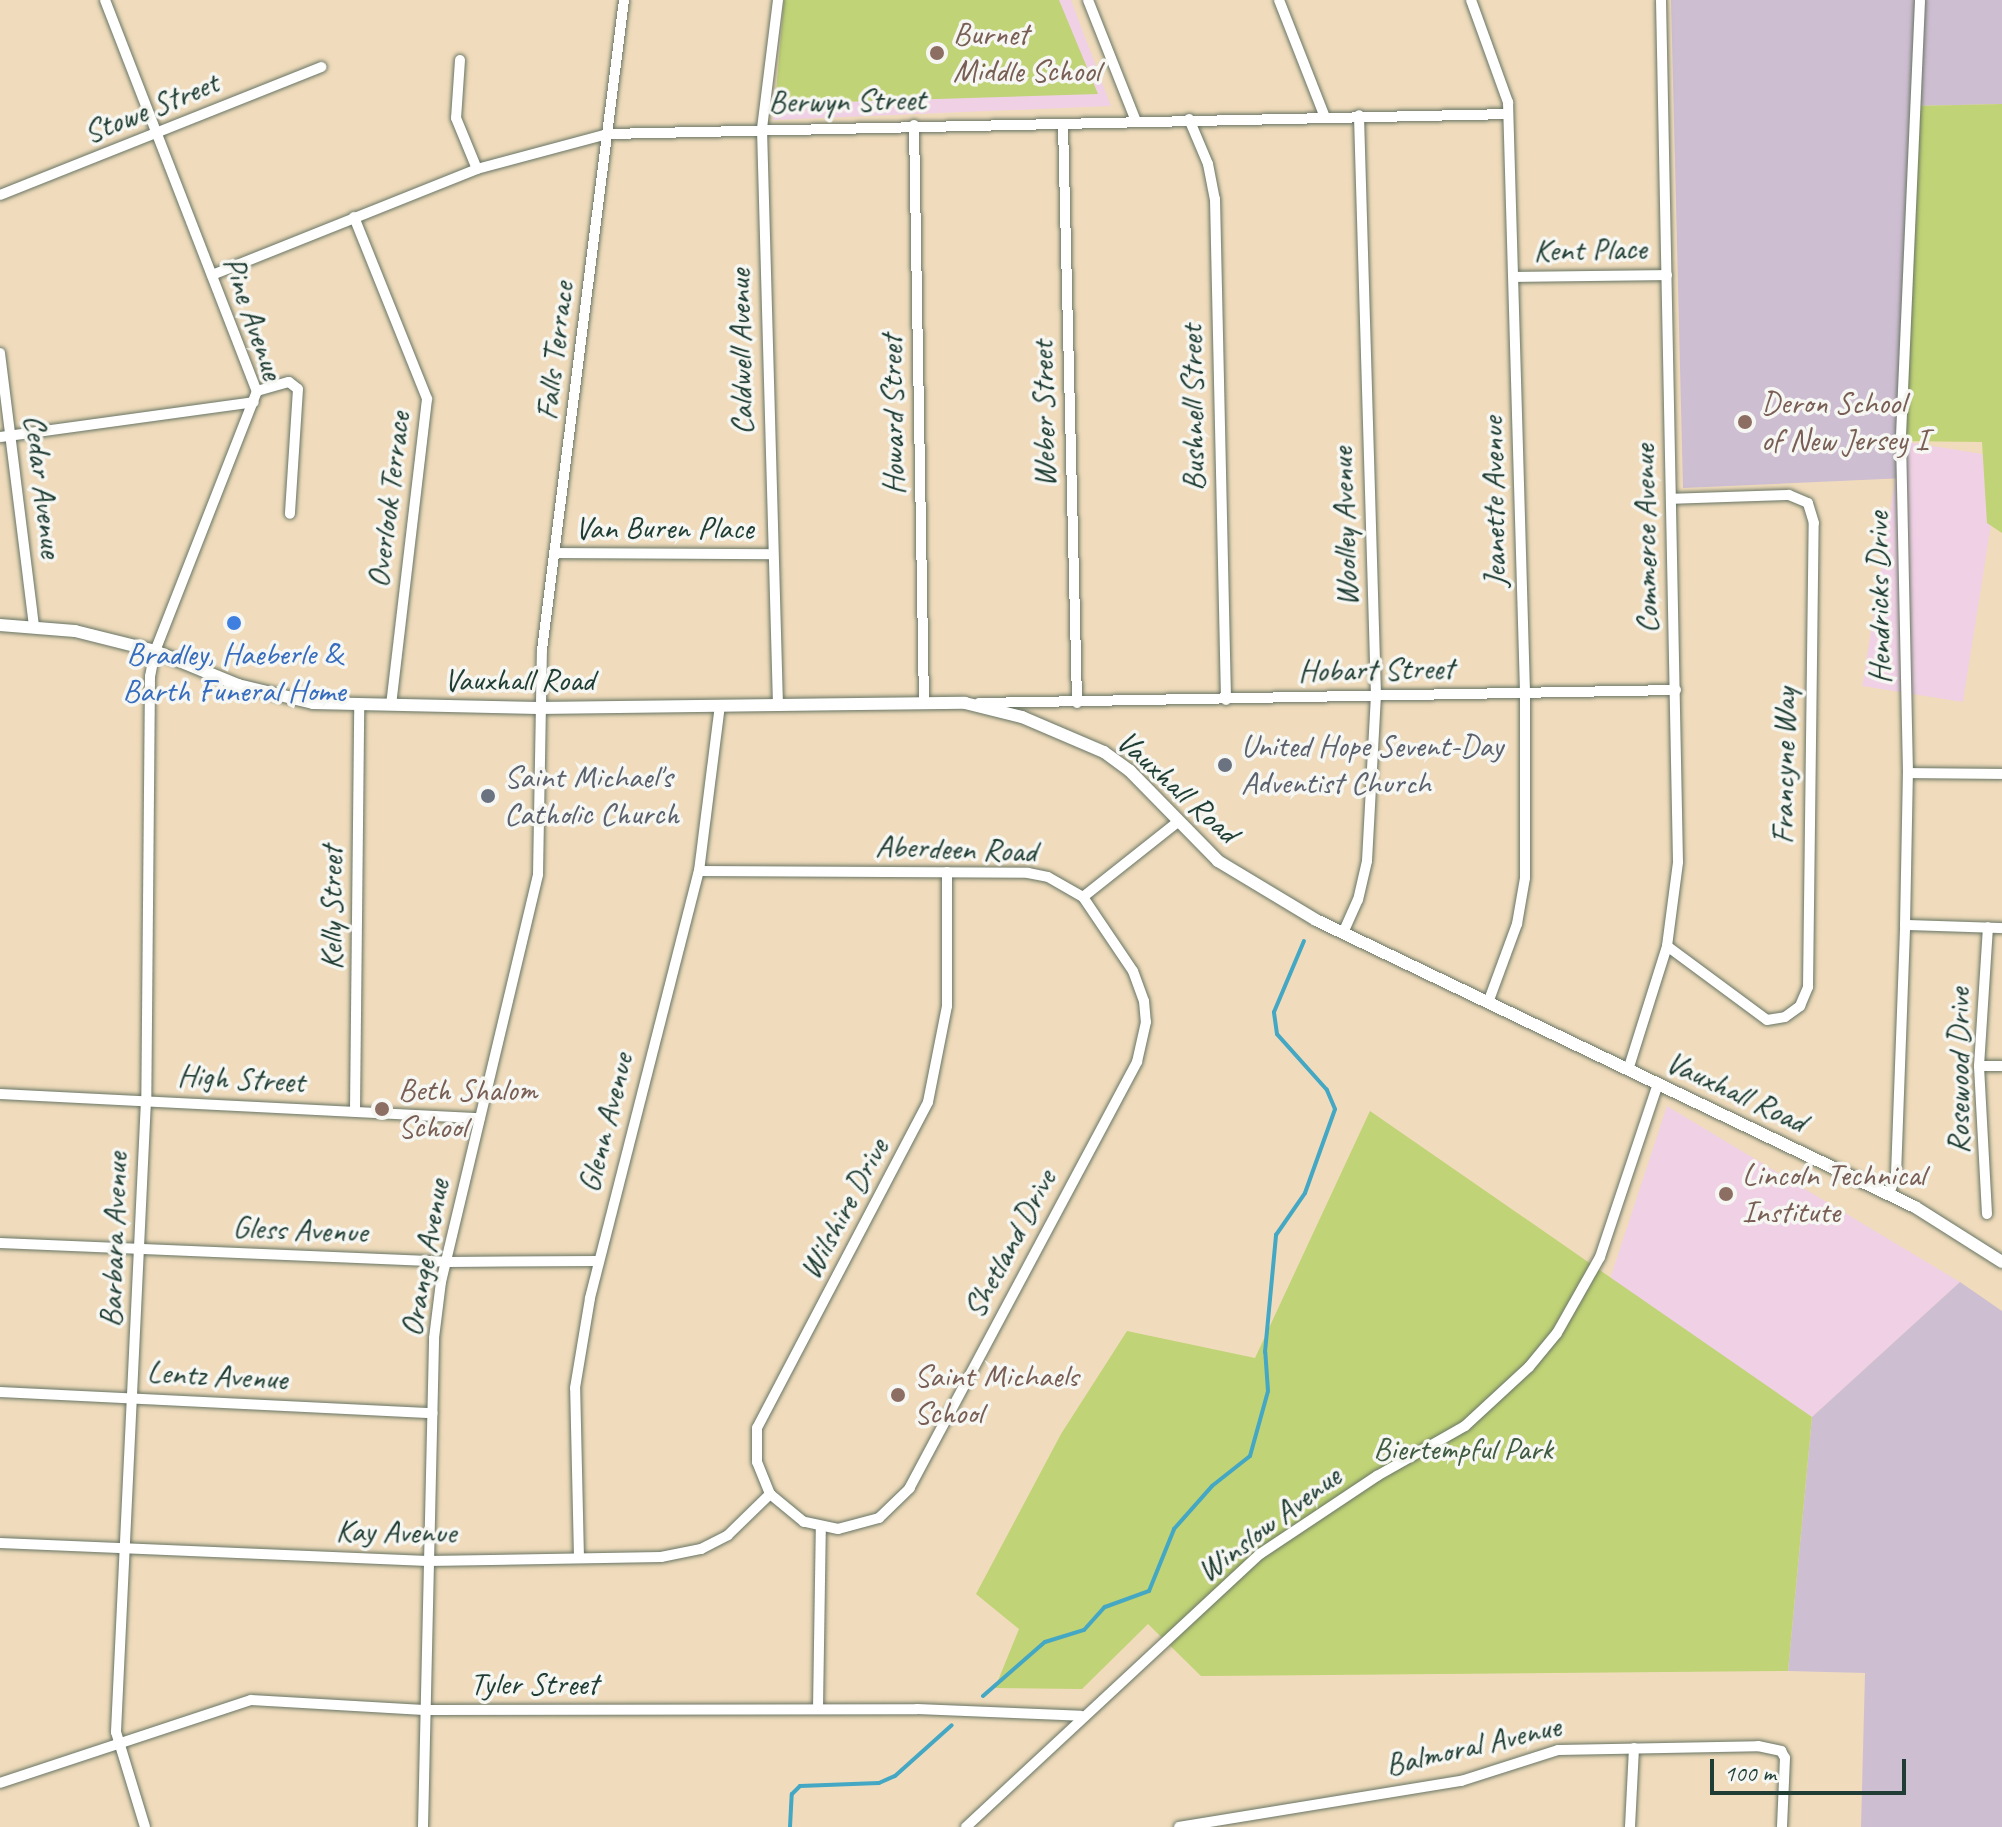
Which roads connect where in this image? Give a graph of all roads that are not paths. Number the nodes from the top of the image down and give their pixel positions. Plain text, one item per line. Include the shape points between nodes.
1 (105, 0) edge
2 (624, 0) edge
3 (778, 0) edge
4 (1088, 0) edge
5 (1279, 0) edge
6 (1471, 0) edge
7 (1661, 0) edge
8 (1920, 0) edge
9 (460, 60) dead end
10 (321, 67) dead end
11 (1508, 114) junction
12 (1324, 115) junction
13 (1359, 115) junction
14 (1189, 119) junction
15 (1136, 121) junction
16 (1063, 124) junction
17 (914, 125) junction
18 (762, 129) junction
19 (158, 134) junction
20 (608, 134) junction
21 (477, 169) junction
22 (0, 195) edge
23 (354, 217) junction
24 (212, 275) junction
25 (1667, 275) junction
26 (1514, 277) junction
27 (0, 353) edge
28 (256, 396) junction
29 (6, 436) edge
30 (1671, 499) junction
31 (290, 514) dead end
32 (556, 553) junction
33 (772, 554) junction
34 (0, 625) edge
35 (34, 625) junction
36 (155, 651) junction
37 (1676, 690) junction
38 (1525, 693) junction
39 (1376, 696) junction
40 (1226, 700) junction
41 (965, 703) junction
42 (1077, 703) junction
43 (778, 704) junction
44 (924, 704) junction
45 (391, 705) junction
46 (720, 705) junction
47 (359, 706) junction
48 (538, 708) junction
49 (1908, 773) junction
50 (2002, 774) edge
51 (1179, 821) junction
52 (699, 871) junction
53 (947, 872) junction
54 (1083, 897) junction
55 (1905, 925) junction
56 (1988, 927) junction
57 (2002, 928) edge
58 (1343, 933) junction
59 (1667, 946) junction
60 (1488, 1003) junction
61 (1979, 1066) junction
62 (2002, 1066) edge
63 (1628, 1070) junction
64 (1658, 1084) junction
65 (0, 1094) edge
66 (146, 1100) junction
67 (355, 1111) junction
68 (479, 1118) junction
69 (1889, 1194) junction
70 (1987, 1214) dead end
71 (0, 1243) edge
72 (140, 1250) junction
73 (599, 1261) junction
74 (447, 1262) junction
75 (2002, 1262) edge
76 (0, 1392) edge
77 (133, 1398) junction
78 (432, 1413) junction
79 (770, 1494) junction
80 (821, 1527) junction
81 (0, 1543) edge
82 (125, 1549) junction
83 (579, 1558) junction
84 (428, 1561) junction
85 (818, 1708) junction
86 (424, 1710) junction
87 (1081, 1716) junction
88 (118, 1745) junction
89 (1634, 1748) junction
90 (0, 1783) edge
91 (145, 1827) edge
92 (423, 1827) edge
93 (966, 1827) edge
94 (1179, 1827) edge
95 (1630, 1827) edge
96 (1782, 1827) edge

1 - 19 street, Pine Avenue
2 - 20 street, Falls Terrace
3 - 18 street, Caldwell Avenue
4 - 15 street
5 - 12 street
6 - 11 street, Jeanette Avenue via 1506,90
7 - 25 street, Commerce Avenue
8 - 49 street, Hendricks Drive via 1902,382
9 - 21 street via 456,118
10 - 19 street, Stowe Street
11 - 13 street, Berwyn Street
11 - 26 street, Jeanette Avenue
12 - 13 street, Berwyn Street
12 - 14 street, Berwyn Street
13 - 39 street, Woolley Avenue
14 - 15 street, Berwyn Street
14 - 40 street, Bushnell Street via 1208,164 1215,199
15 - 16 street, Berwyn Street
16 - 17 street, Berwyn Street
16 - 42 street, Weber Street
17 - 18 street, Berwyn Street
17 - 44 street, Howard Street
18 - 20 street, Berwyn Street
18 - 33 street, Caldwell Avenue
19 - 22 street, Stowe Street
19 - 24 street, Pine Avenue
20 - 21 street, Berwyn Street
20 - 32 street, Falls Terrace
21 - 23 street, Berwyn Street
23 - 24 street, Berwyn Street
23 - 45 street, Overlook Terrace via 427,399
24 - 28 street, Pine Avenue
25 - 26 street, Kent Place
25 - 30 street, Commerce Avenue
26 - 38 street, Jeanette Avenue
27 - 29 street, Cedar Avenue
28 - 29 street
28 - 31 street via 289,382 298,389
28 - 36 street, Pine Avenue
29 - 35 street, Cedar Avenue
30 - 37 street, Commerce Avenue
30 - 59 street, Francyne Way via 1789,495 1808,503 1814,523 1808,987 1800,1006 1785,1017 1767,1020
32 - 33 street, Van Buren Place
32 - 48 street, Falls Terrace
33 - 43 street, Caldwell Avenue
34 - 35 street, Vauxhall Road
35 - 36 street, Vauxhall Road
36 - 47 street, Vauxhall Road via 261,691
36 - 66 street, Barbara Avenue
37 - 38 street, Hobart Street
37 - 59 street, Commerce Avenue via 1678,862
38 - 39 street, Hobart Street
38 - 60 street, Jeanette Avenue via 1525,878 1517,924
39 - 40 street, Hobart Street
39 - 58 street, Woolley Avenue via 1367,861
40 - 42 street, Hobart Street
41 - 42 street, Hobart Street
41 - 44 street, Vauxhall Road
41 - 51 street, Vauxhall Road via 1058,729 1104,752
43 - 44 street, Vauxhall Road
43 - 46 street, Vauxhall Road
45 - 47 street, Vauxhall Road
45 - 48 street, Vauxhall Road
46 - 48 street, Vauxhall Road
46 - 52 street, Glenn Avenue
47 - 67 street, Kelly Street
48 - 68 street, Orange Avenue via 538,875
49 - 50 street
49 - 55 street, Hendricks Drive
51 - 54 street
51 - 58 street, Vauxhall Road via 1218,861
52 - 53 street, Aberdeen Road
52 - 73 street, Glenn Avenue
53 - 54 street, Aberdeen Road via 1028,873 1064,882
53 - 79 street, Wilshire Drive via 947,1006 938,1069 914,1134 758,1422 757,1462
54 - 80 street, Shetland Drive via 1142,990 1146,1022 1137,1062 910,1488 893,1508 863,1525
55 - 56 street
55 - 69 street, Hendricks Drive via 1896,1175
56 - 57 street
56 - 61 street, Rosewood Drive
58 - 60 street, Vauxhall Road
59 - 63 street, Commerce Avenue
60 - 63 street, Vauxhall Road
61 - 62 street
61 - 70 street, Rosewood Drive
63 - 64 street, Vauxhall Road
64 - 69 street, Vauxhall Road
64 - 87 street, Winslow Avenue via 1600,1257 1565,1321 1529,1367 1465,1426 1377,1476 1260,1554
65 - 66 street, High Street
66 - 67 street, High Street
66 - 72 street, Barbara Avenue
67 - 68 street, High Street
68 - 74 street, Orange Avenue
69 - 75 street, Vauxhall Road via 1961,1232
71 - 72 street, Gless Avenue
72 - 74 street, Gless Avenue
72 - 77 street, Barbara Avenue
73 - 74 street, Gless Avenue
73 - 83 street, Glenn Avenue via 575,1388
74 - 78 street, Orange Avenue via 434,1338
76 - 77 street, Lentz Avenue
77 - 78 street, Lentz Avenue
77 - 82 street, Barbara Avenue
78 - 84 street, Orange Avenue
79 - 80 street via 789,1513
79 - 83 street, Kay Avenue via 740,1527 701,1549 661,1557
80 - 85 street
81 - 82 street, Kay Avenue
82 - 84 street, Kay Avenue
82 - 88 street, Barbara Avenue
83 - 84 street, Kay Avenue
84 - 86 street, Orange Avenue
85 - 86 street, Tyler Street
85 - 87 street, Tyler Street
86 - 88 street, Tyler Street via 251,1700
86 - 92 street, Orange Avenue
87 - 93 street, Winslow Avenue
88 - 90 street, Tyler Street
88 - 91 street, Barbara Avenue
89 - 94 street, Balmoral Avenue via 1558,1750 1461,1781
89 - 95 street
89 - 96 street, Balmoral Avenue via 1758,1746 1781,1751 1786,1765

